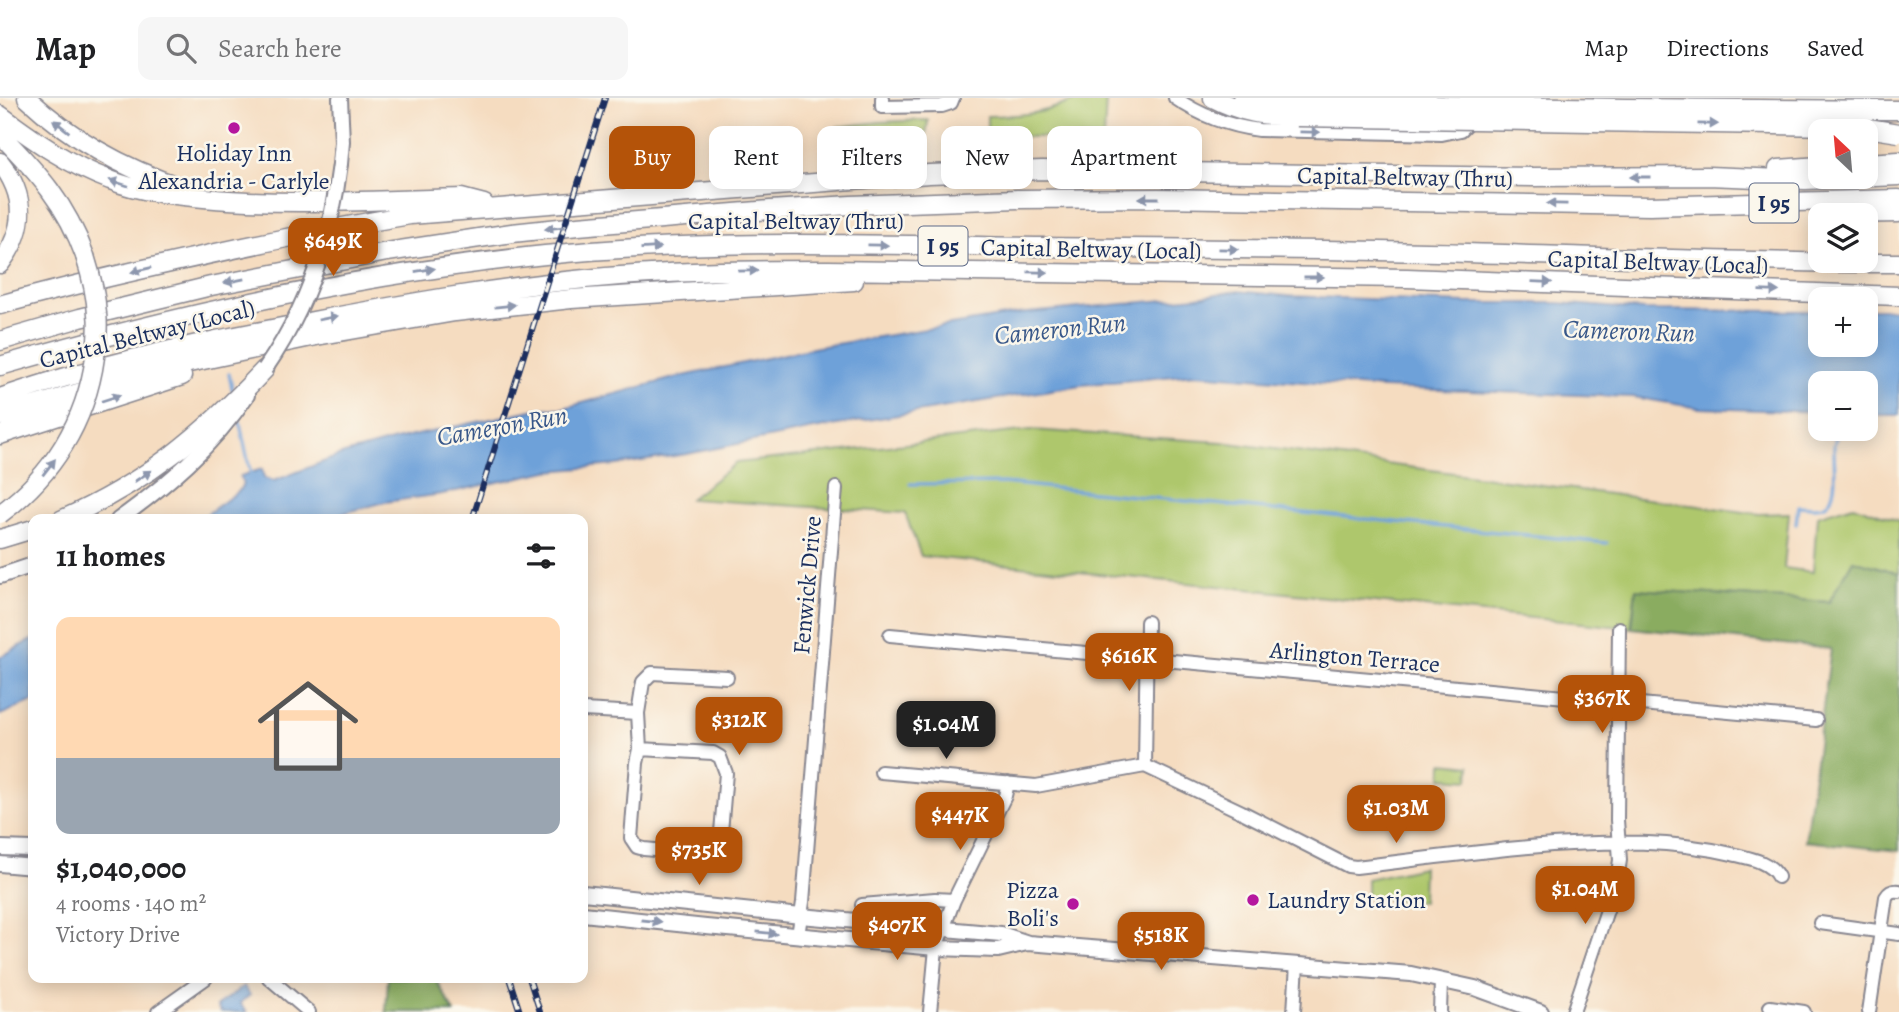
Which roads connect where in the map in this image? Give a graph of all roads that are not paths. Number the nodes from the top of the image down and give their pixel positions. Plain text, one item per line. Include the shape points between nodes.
1 (27, 98) edge
2 (340, 98) edge
3 (882, 98) edge
4 (953, 98) edge
5 (1175, 98) edge
6 (1213, 98) edge
7 (1220, 98) edge
8 (1468, 98) edge
9 (1297, 110) junction
10 (1899, 110) edge
11 (0, 115) edge
12 (1899, 133) edge
13 (0, 134) edge
14 (1899, 160) edge
15 (0, 162) edge
16 (1878, 162) edge
17 (1808, 167) edge
18 (1708, 176) junction
19 (1899, 176) edge
20 (1899, 200) edge
21 (234, 201) junction
22 (1650, 206) junction
23 (498, 207) junction
24 (1899, 213) edge
25 (1899, 263) edge
26 (0, 264) edge
27 (970, 271) junction
28 (1899, 296) edge
29 (0, 305) edge
30 (316, 336) junction
31 (0, 341) edge
32 (0, 366) edge
33 (265, 369) junction
34 (0, 398) edge
35 (0, 416) edge
36 (0, 435) edge
37 (836, 488) dead end
38 (0, 514) edge
39 (74, 514) edge
40 (126, 514) edge
41 (28, 530) edge
42 (0, 538) edge
43 (28, 567) edge
44 (0, 576) edge
45 (1147, 622) dead end
46 (1619, 628) dead end
47 (890, 635) dead end
48 (1147, 659) junction
49 (727, 677) dead end
50 (1619, 702) junction
51 (588, 710) edge
52 (638, 713) junction
53 (1816, 720) dead end
54 (640, 749) junction
55 (1145, 766) junction
56 (881, 772) dead end
57 (1008, 783) junction
58 (1619, 842) junction
59 (0, 848) edge
60 (28, 849) edge
61 (0, 864) edge
62 (28, 867) edge
63 (1778, 877) dead end
64 (1899, 891) edge
65 (588, 894) edge
66 (954, 900) junction
67 (862, 905) dead end
68 (588, 915) edge
69 (801, 916) junction
70 (1820, 923) dead end
71 (943, 929) junction
72 (1880, 931) junction
73 (1899, 934) edge
74 (798, 936) junction
75 (1028, 943) junction
76 (936, 948) junction
77 (1297, 964) junction
78 (1441, 981) junction
79 (199, 983) edge
80 (275, 983) edge
81 (1770, 1007) dead end
82 (158, 1012) edge
83 (309, 1012) edge
84 (930, 1012) edge
85 (1294, 1012) edge
86 (1440, 1012) edge
87 (1541, 1012) edge
88 (1573, 1012) edge
89 (1804, 1012) edge
90 (1869, 1012) edge

21 -> 1 highway via 161,180 110,158 61,127
2 - 33 main road, bridge via 342,142 333,213 314,278
3 - 4 street via 882,107 942,106
5 -> 8 street via 1218,121 1259,130 1442,134 1467,124
6 - 9 highway via 1249,113 1270,116
7 - 9 highway
9 - 10 highway, bridge
9 -> 12 highway, bridge via 1838,126
21 -> 11 highway via 155,192 112,181 61,158
38 -> 13 highway, bridge via 26,494 69,438 94,367 98,323 85,256 71,220 51,190
14 - 16 highway
15 - 26 highway via 14,183 20,207 16,235
17 - 18 highway
18 - 19 highway, I 95 via 1805,180
18 -> 23 highway, I 95 via 1042,170 929,174
20 - 22 highway, Capital Beltway (Thru) / I 95
21 - 23 highway via 461,198
22 - 24 highway
22 -> 31 highway, Capital Beltway (Thru) / I 95 via 1018,199 642,220 512,233 312,266 185,292
23 -> 29 highway, I 95 via 353,224
32 -> 25 highway, Capital Beltway (Thru) / I 95 via 215,310 353,282 465,264 682,246 795,243
27 -> 28 highway, Capital Beltway (Local) / I 95 via 1406,278
30 -> 27 highway via 455,312 571,299
34 -> 27 highway, Capital Beltway (Local) / I 95 via 221,339 519,287 751,270
30 - 35 highway via 189,363
36 -> 30 highway
39 -> 33 highway via 167,460
33 - 40 main road via 194,460
37 - 69 street, Fenwick Drive
41 - 42 highway
43 - 44 main road
45 - 48 street
46 - 50 street
47 - 48 street, Arlington Terrace
48 - 50 street, Arlington Terrace
48 - 55 street
49 - 52 street via 652,673 643,682
50 - 53 street, Arlington Terrace
50 - 58 street
51 - 52 street
52 - 54 street
54 - 54 street via 631,838 637,847 715,853 720,844 726,773 720,757
55 - 57 street via 1036,786
55 - 58 street via 1348,866
56 - 57 street
57 - 66 street
58 - 63 street via 1704,847 1760,862
58 - 88 street via 1617,880
59 - 60 main road
61 - 62 main road
64 - 72 street via 1885,897
65 - 69 main road
66 - 67 street
66 - 71 street
68 -> 74 main road
69 - 71 main road
69 - 74 street, Fenwick Drive
70 - 72 street
71 - 75 main road via 1002,934
71 - 76 street
72 - 73 street
72 - 90 street
74 - 76 main road
75 - 76 main road via 999,950
75 - 77 main road
76 - 84 street
77 - 78 main road via 1396,972
77 - 85 street
78 - 86 street
78 - 87 main road
79 - 82 street
80 - 83 street
81 - 89 street

